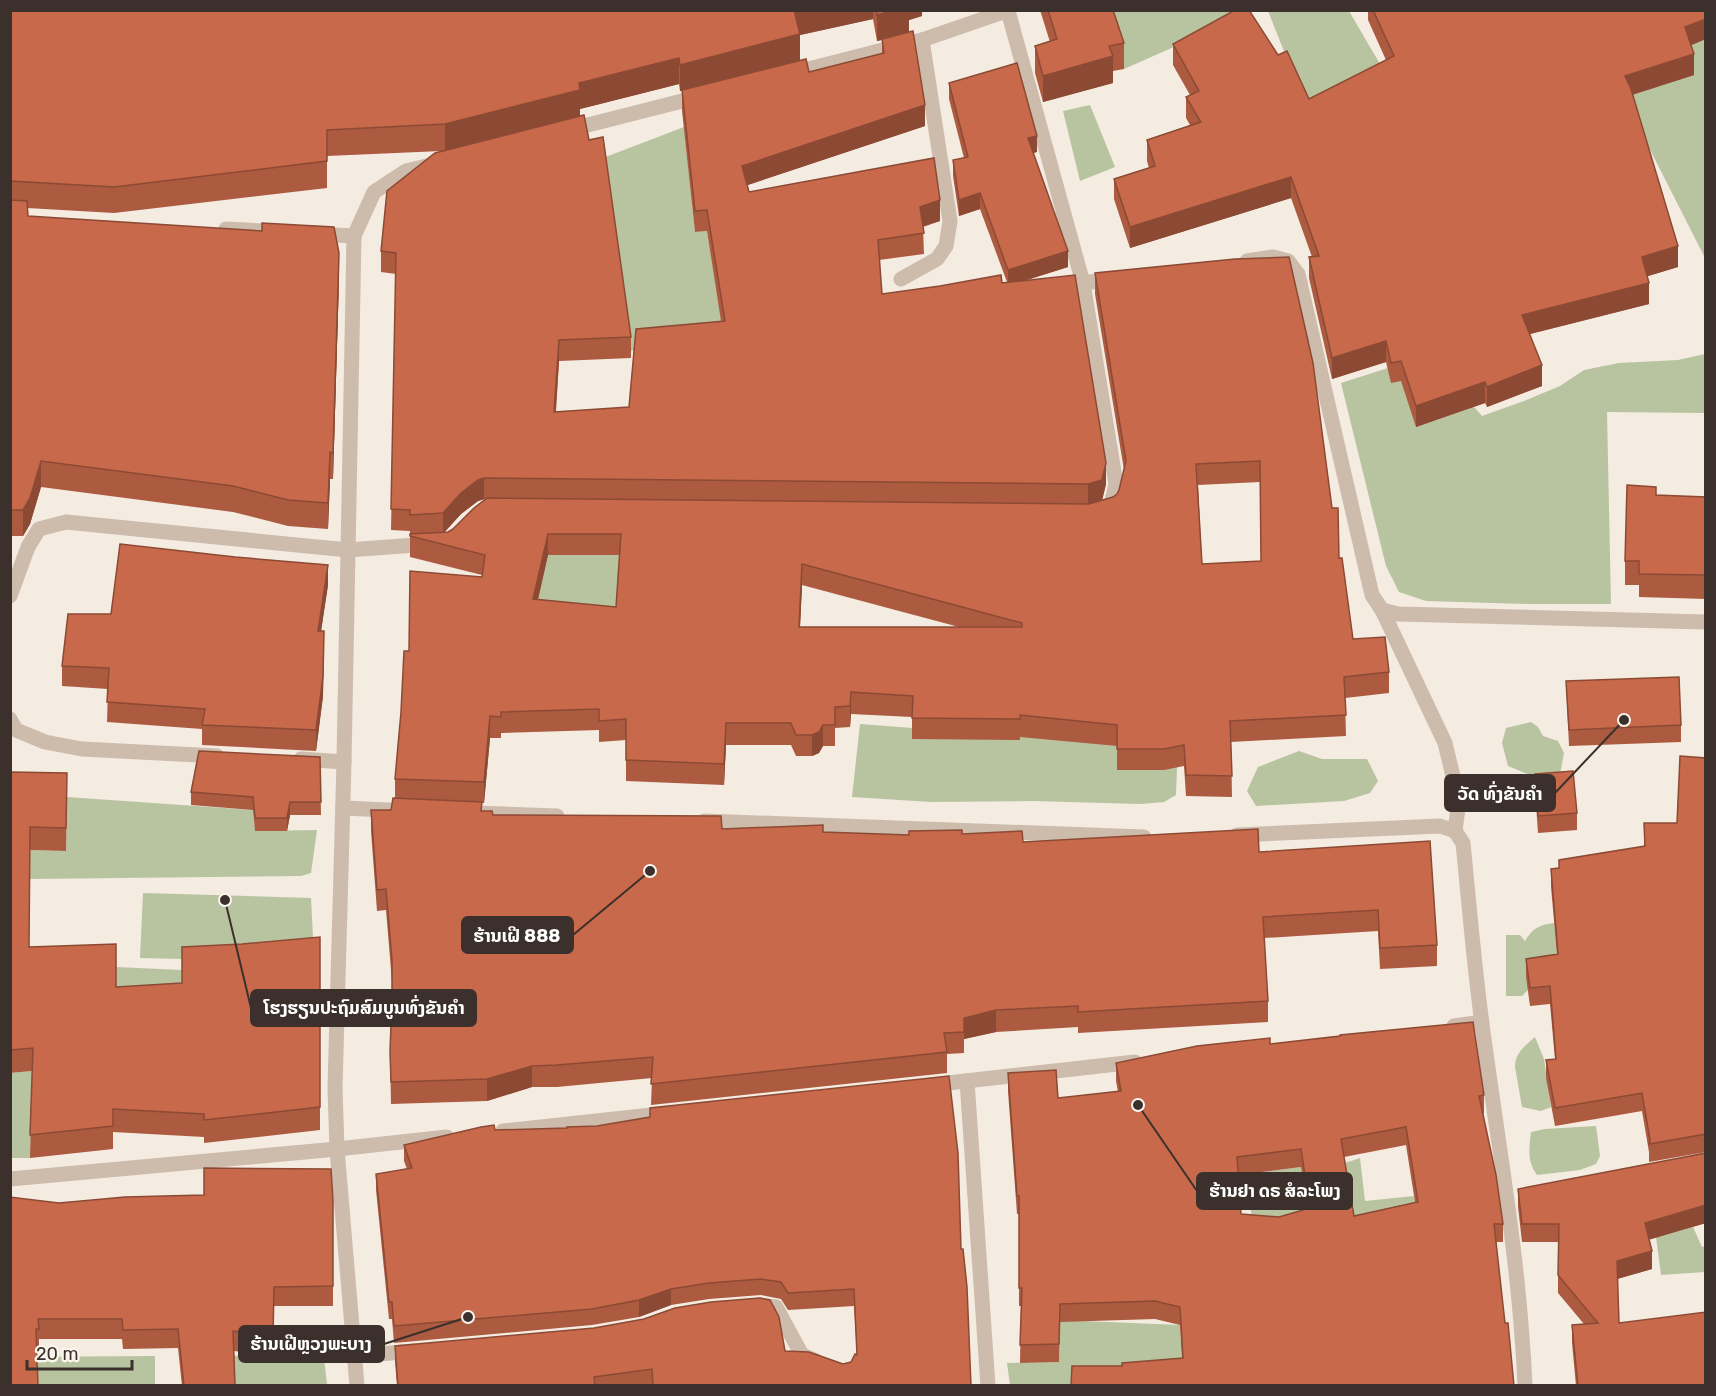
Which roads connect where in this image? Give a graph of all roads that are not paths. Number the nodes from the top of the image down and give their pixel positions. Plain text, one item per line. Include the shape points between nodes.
1 (1008, 11) edge
2 (922, 40) junction
3 (773, 78) edge
4 (716, 92) edge
5 (555, 133) edge
6 (452, 160) edge
7 (212, 228) edge
8 (354, 236) junction
9 (1238, 262) edge
10 (1131, 276) edge
11 (901, 279) dead end
12 (1083, 283) junction
13 (1089, 515) edge
14 (447, 543) edge
15 (348, 550) junction
16 (10, 596) edge
17 (1382, 610) junction
18 (1706, 622) edge
19 (10, 719) edge
20 (237, 756) edge
21 (285, 759) edge
22 (344, 762) junction
23 (343, 808) junction
24 (427, 811) edge
25 (463, 813) edge
26 (571, 816) edge
27 (691, 821) edge
28 (1455, 831) junction
29 (1217, 836) edge
30 (1158, 838) edge
31 (1482, 1022) junction
32 (1435, 1028) edge
33 (1154, 1060) edge
34 (967, 1081) junction
35 (919, 1086) edge
36 (681, 1112) edge
37 (491, 1132) edge
38 (467, 1135) edge
39 (336, 1149) junction
40 (10, 1179) edge
41 (742, 1306) edge
42 (426, 1350) edge
43 (355, 1356) junction
44 (828, 1366) edge
45 (357, 1386) edge
46 (988, 1386) edge
47 (1525, 1386) edge

1 - 2 street
1 - 12 street
2 - 3 street
2 - 11 street via 950,221 946,246 937,259
4 - 5 street
6 - 8 street via 406,171 375,192
7 - 8 street
8 - 15 street
9 - 17 street via 1273,257 1288,261 1298,274 1372,595
10 - 12 street
12 - 13 street via 1116,484 1110,509
14 - 15 street
15 - 16 street via 66,522 39,529
15 - 22 street
17 - 18 street via 1398,614
17 - 28 street via 1445,743 1459,801
19 - 20 street via 16,730 45,742 82,749
21 - 22 street
22 - 23 street
23 - 24 street
23 - 39 street
25 - 26 street
27 - 30 street
28 - 29 street via 1440,826
28 - 31 street via 1463,843
31 - 32 street
31 - 47 street via 1513,1198
33 - 34 street
34 - 35 street
34 - 46 street
36 - 37 street
38 - 39 street
39 - 40 street
39 - 43 street
41 - 44 street via 776,1307 802,1354
42 - 43 street
43 - 45 street

